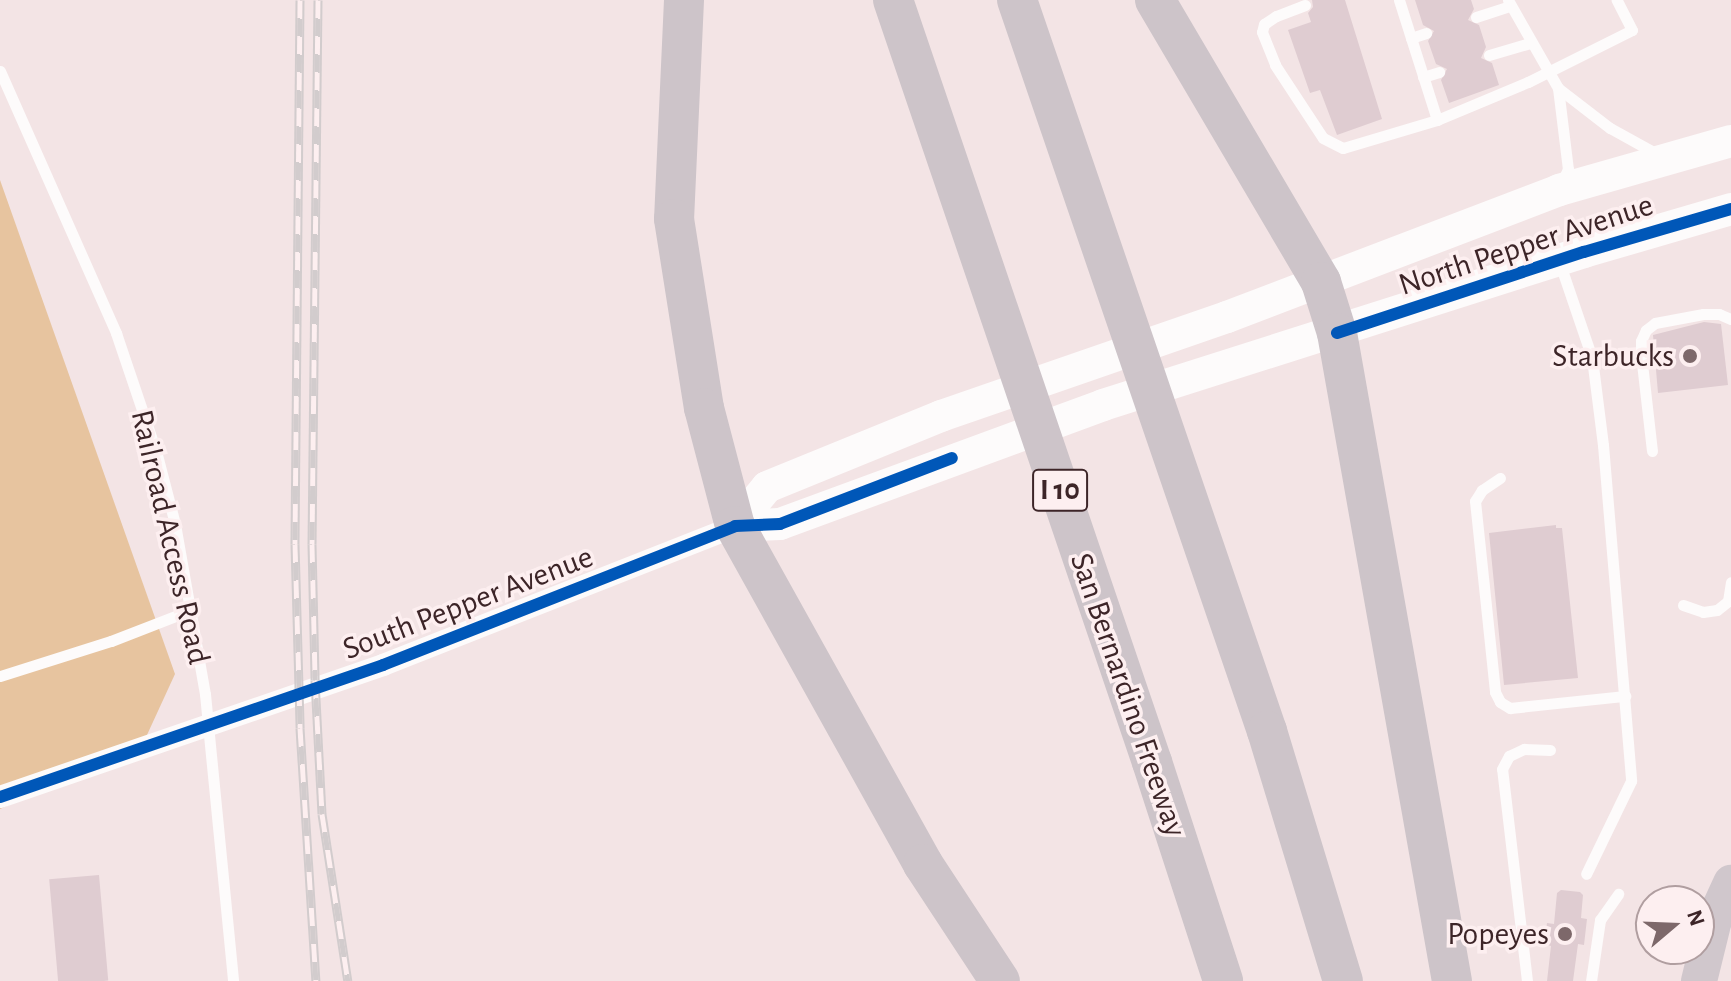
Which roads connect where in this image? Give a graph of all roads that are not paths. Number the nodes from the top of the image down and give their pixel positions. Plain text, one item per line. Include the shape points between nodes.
1 (684, 0) edge
2 (893, 0) edge
3 (1017, 0) edge
4 (1155, 0) edge
5 (1399, 0) edge
6 (1617, 0) edge
7 (1509, 3) edge
8 (1305, 5) dead end
9 (1476, 17) dead end
10 (1426, 33) dead end
11 (1411, 38) junction
12 (1530, 43) junction
13 (1489, 55) dead end
14 (0, 71) edge
15 (1547, 71) junction
16 (1439, 72) dead end
17 (1423, 77) junction
18 (1558, 88) junction
19 (1437, 120) junction
20 (1731, 141) edge
21 (1663, 158) junction
22 (1559, 190) junction
23 (1731, 209) edge
24 (1559, 260) junction
25 (1321, 282) junction
26 (1731, 319) edge
27 (1337, 333) junction
28 (1089, 365) joint
29 (1103, 405) joint
30 (1652, 451) dead end
31 (1500, 478) dead end
32 (735, 526) junction
33 (1731, 582) edge
34 (1683, 605) dead end
35 (191, 610) junction
36 (0, 676) edge
37 (1625, 696) junction
38 (1550, 750) dead end
39 (0, 797) edge
40 (1586, 874) dead end
41 (1731, 883) edge
42 (1618, 894) dead end
43 (233, 981) edge
44 (1000, 981) edge
45 (1223, 981) edge
46 (1343, 981) edge
47 (1452, 981) edge
48 (1527, 981) edge
49 (1591, 981) edge
50 (1699, 981) edge

1 - 32 highway via 674,219 704,408
2 - 45 highway, San Bernardino Freeway / I 10
3 - 46 highway via 1267,731
4 - 25 highway
5 - 11 lane
6 - 15 lane via 1632,30
7 - 9 lane
7 - 12 lane
8 - 19 lane via 1276,16 1262,32 1275,65 1323,138 1343,148
10 - 11 lane
11 - 17 lane
12 - 13 lane
12 - 15 lane
14 - 35 lane, Railroad Access Road via 121,345 156,451
15 - 18 lane
15 - 19 lane
16 - 17 lane
17 - 19 lane
18 - 21 lane via 1610,128
18 - 22 lane via 1568,169
20 - 21 main road, North Pepper Avenue
21 - 22 main road, North Pepper Avenue
22 - 25 main road, North Pepper Avenue
23 - 24 main road, North Pepper Avenue
24 - 27 main road, North Pepper Avenue
24 - 37 lane via 1592,358
25 - 27 highway
25 - 28 main road, North Pepper Avenue
26 - 30 lane via 1703,314 1655,323 1646,330 1641,354
27 - 29 main road, North Pepper Avenue
27 - 47 highway
28 - 32 main road, South Pepper Avenue via 941,416 767,487
29 - 32 main road, South Pepper Avenue via 780,524
31 - 37 lane via 1475,501 1500,702 1510,708
32 - 39 street, South Pepper Avenue via 383,665
32 - 44 highway via 923,864
33 - 34 lane via 1728,601 1717,610 1703,612
35 - 36 lane
35 - 43 lane, Railroad Access Road via 205,694
37 - 40 lane via 1631,781
38 - 48 lane via 1524,749 1509,756 1502,769
41 - 50 main road via 1714,920
42 - 49 lane via 1600,920

